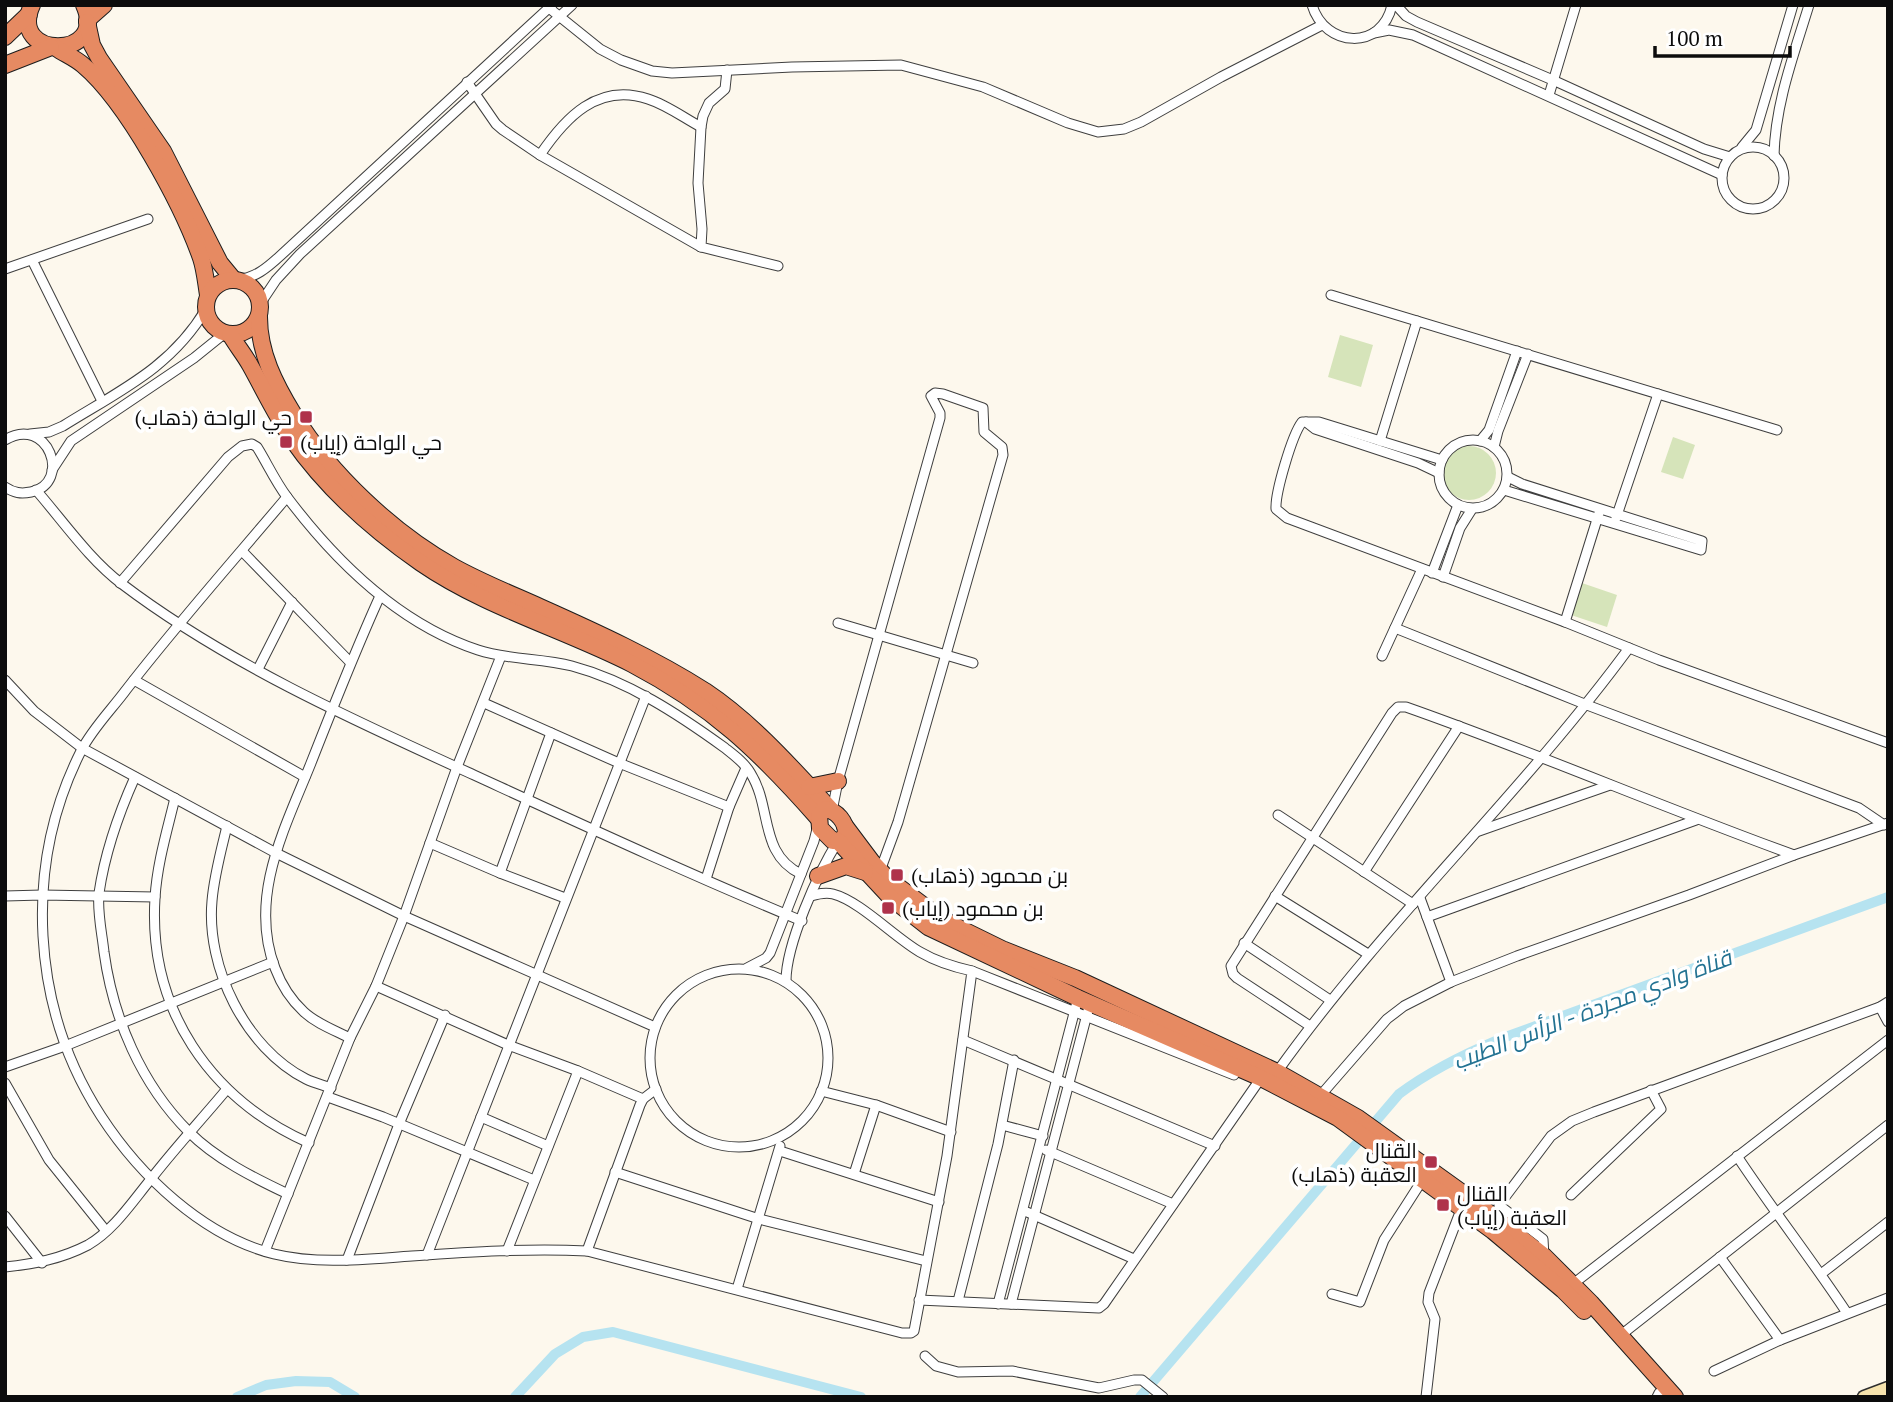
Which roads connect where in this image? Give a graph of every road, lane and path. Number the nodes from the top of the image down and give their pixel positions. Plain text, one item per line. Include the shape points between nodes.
1 (104, 5) edge
2 (572, 5) edge
3 (1312, 5) edge
4 (1394, 5) edge
5 (1576, 5) edge
6 (1793, 5) edge
7 (1809, 5) edge
8 (550, 6) edge
9 (30, 8) edge
10 (86, 16) edge
11 (559, 18) junction
12 (1322, 25) junction
13 (1374, 33) junction
14 (5, 37) edge
15 (53, 48) junction
16 (1779, 56) junction
17 (1793, 60) junction
18 (5, 65) edge
19 (727, 71) junction
20 (1555, 81) junction
21 (467, 82) junction
22 (475, 93) junction
23 (1549, 95) junction
24 (701, 127) junction
25 (1740, 150) junction
26 (540, 155) junction
27 (1774, 156) junction
28 (1730, 157) junction
29 (1723, 175) junction
30 (148, 219) dead end
31 (701, 247) junction
32 (32, 260) junction
33 (778, 266) dead end
34 (5, 269) edge
35 (235, 280) junction
36 (1331, 295) dead end
37 (207, 302) junction
38 (259, 310) junction
39 (1417, 321) junction
40 (228, 334) junction
41 (1517, 351) junction
42 (1528, 354) junction
43 (1658, 394) junction
44 (102, 401) junction
45 (1304, 421) junction
46 (1777, 430) dead end
47 (30, 434) junction
48 (6, 438) edge
49 (1380, 441) junction
50 (1480, 441) junction
51 (1494, 447) junction
52 (1442, 460) junction
53 (52, 470) junction
54 (1439, 474) junction
55 (1507, 477) junction
56 (7, 490) edge
57 (37, 490) junction
58 (1504, 490) junction
59 (287, 497) junction
60 (1458, 505) junction
61 (1472, 509) junction
62 (1599, 513) junction
63 (1617, 518) junction
64 (242, 551) junction
65 (1427, 571) junction
66 (1443, 577) junction
67 (120, 583) junction
68 (380, 596) junction
69 (292, 602) junction
70 (1565, 622) junction
71 (180, 623) junction
72 (838, 623) dead end
73 (1395, 628) junction
74 (879, 635) junction
75 (1629, 648) junction
76 (946, 654) junction
77 (501, 656) junction
78 (1382, 656) dead end
79 (350, 662) junction
80 (973, 663) dead end
81 (258, 669) junction
82 (5, 680) edge
83 (134, 680) junction
84 (646, 695) junction
85 (484, 703) junction
86 (1587, 705) junction
87 (332, 709) junction
88 (1459, 726) junction
89 (551, 733) junction
90 (1888, 743) edge
91 (82, 748) junction
92 (1544, 757) junction
93 (619, 763) junction
94 (457, 767) junction
95 (746, 768) junction
96 (135, 777) junction
97 (305, 777) junction
98 (838, 781) junction
99 (1610, 785) junction
100 (809, 787) junction
101 (175, 799) junction
102 (527, 799) junction
103 (729, 807) junction
104 (1278, 815) dead end
105 (823, 818) junction
106 (1696, 820) junction
107 (1886, 824) edge
108 (845, 826) junction
109 (227, 827) junction
110 (592, 830) junction
111 (1477, 832) junction
112 (1313, 839) junction
113 (838, 841) junction
114 (430, 843) junction
115 (275, 853) junction
116 (1794, 855) junction
117 (872, 872) junction
118 (1364, 872) junction
119 (500, 873) junction
120 (801, 873) junction
121 (818, 876) junction
122 (706, 879) junction
123 (42, 895) junction
124 (1275, 895) junction
125 (5, 896) edge
126 (99, 896) junction
127 (811, 896) junction
128 (155, 897) junction
129 (565, 898) junction
130 (1417, 901) junction
131 (786, 914) junction
132 (404, 916) junction
133 (1427, 916) junction
134 (802, 921) junction
135 (1244, 943) junction
136 (1368, 954) junction
137 (273, 962) junction
138 (747, 968) junction
139 (972, 971) junction
140 (535, 975) junction
141 (786, 981) junction
142 (223, 982) junction
143 (1451, 982) junction
144 (376, 986) junction
145 (1330, 1000) junction
146 (170, 1004) junction
147 (1884, 1005) edge
148 (1082, 1007) junction
149 (444, 1015) junction
150 (1888, 1022) edge
151 (120, 1024) junction
152 (1310, 1026) junction
153 (655, 1027) junction
154 (350, 1038) junction
155 (962, 1040) junction
156 (1888, 1040) edge
157 (508, 1045) junction
158 (65, 1046) junction
159 (1014, 1060) junction
160 (5, 1067) edge
161 (578, 1071) junction
162 (1277, 1072) junction
163 (1058, 1079) junction
164 (1259, 1081) junction
165 (5, 1083) edge
166 (1068, 1084) junction
167 (228, 1089) junction
168 (656, 1089) junction
169 (1651, 1090) junction
170 (821, 1091) junction
171 (330, 1093) junction
172 (1320, 1096) junction
173 (643, 1099) junction
174 (876, 1105) junction
175 (481, 1117) junction
176 (1354, 1123) junction
177 (399, 1124) junction
178 (1002, 1125) junction
179 (1888, 1125) edge
180 (951, 1132) junction
181 (190, 1133) junction
182 (1043, 1136) junction
183 (780, 1138) junction
184 (309, 1143) junction
185 (548, 1146) junction
186 (1215, 1146) junction
187 (1389, 1147) junction
188 (1045, 1150) junction
189 (780, 1151) junction
190 (466, 1153) junction
191 (1737, 1156) junction
192 (615, 1172) junction
193 (854, 1174) junction
194 (150, 1179) junction
195 (1423, 1179) junction
196 (534, 1180) junction
197 (288, 1194) junction
198 (1571, 1195) dead end
199 (939, 1202) junction
200 (1173, 1204) junction
201 (1462, 1207) junction
202 (1023, 1211) junction
203 (1775, 1213) junction
204 (1033, 1214) junction
205 (5, 1216) edge
206 (759, 1219) junction
207 (1888, 1222) edge
208 (106, 1231) junction
209 (265, 1251) junction
210 (507, 1251) junction
211 (587, 1251) junction
212 (427, 1255) junction
213 (1544, 1256) junction
214 (1720, 1257) junction
215 (1135, 1259) junction
216 (347, 1260) junction
217 (926, 1261) junction
218 (42, 1263) junction
219 (5, 1267) edge
220 (1821, 1273) junction
221 (1573, 1284) junction
222 (737, 1289) junction
223 (1332, 1294) dead end
224 (1888, 1298) edge
225 (919, 1300) junction
226 (958, 1301) junction
227 (998, 1304) junction
228 (1011, 1304) junction
229 (1847, 1313) junction
230 (1621, 1335) junction
231 (1780, 1340) junction
232 (925, 1356) dead end
233 (1714, 1371) dead end
234 (1888, 1388) edge
235 (1659, 1396) edge
236 (1163, 1397) edge
237 (1426, 1397) edge
238 (1675, 1397) edge
239 (1864, 1397) edge

1 - 10 highway
2 - 11 street
3 - 12 street
4 - 13 street
4 - 20 street via 1417,22
5 - 20 street
6 - 16 street
7 - 17 street
8 - 11 street
8 - 21 street
9 - 14 highway
9 - 15 highway via 29,23 36,38
10 - 15 highway via 80,39
10 - 35 highway via 99,58 163,151 220,263
11 - 19 street via 600,49 642,68 672,73
11 - 22 street
12 - 13 street via 1341,37
12 - 19 street via 1141,122 1112,132 1086,130 995,91 901,65
13 - 23 street via 1389,30 1413,35
15 - 18 highway
15 - 37 highway via 92,74 151,155 195,244 205,272
16 - 17 street
16 - 25 street via 1756,130
17 - 27 street via 1780,105
19 - 24 street via 725,89 709,103
20 - 23 street
20 - 28 street
21 - 22 street
21 - 35 street via 280,256 259,273
22 - 26 street via 496,124
22 - 38 street via 300,254 276,280
23 - 29 street
24 - 26 street via 648,99 607,97 574,113
24 - 31 street
25 - 27 street via 1761,147
25 - 28 street
26 - 31 street
27 - 29 street via 1784,175 1776,200 1767,206 1742,207 1731,200
28 - 29 street
30 - 32 street
31 - 33 street
32 - 34 street
32 - 44 street
35 - 37 highway via 216,286
35 - 38 highway via 253,288
36 - 39 street
37 - 40 highway via 212,324
37 - 44 street via 176,350
38 - 40 highway via 247,330
38 - 100 highway via 262,349 296,419 381,515 452,566 620,644 707,693 751,727
39 - 41 street
39 - 49 street
40 - 53 street via 71,441
40 - 105 highway via 303,454 380,533 442,576 631,664 685,695 757,751
41 - 42 street
41 - 50 street via 1489,430
42 - 43 street
42 - 51 street
43 - 46 street
43 - 63 street
44 - 47 street via 58,429
45 - 49 street
45 - 54 street
45 - 65 street via 1290,448 1276,499 1277,512
47 - 48 street
47 - 53 street via 51,452
49 - 52 street
50 - 51 street
50 - 52 street via 1458,444
51 - 55 street via 1505,461
52 - 54 street
53 - 57 street
54 - 60 street via 1444,492
55 - 58 street
55 - 62 street
56 - 57 street via 22,494
57 - 67 street
58 - 61 street via 1491,504
58 - 62 street
59 - 64 street
59 - 67 street via 257,447 242,446 220,465
59 - 68 street
60 - 61 street
60 - 65 street
61 - 66 street via 1460,528
62 - 63 street
62 - 70 street
63 - 63 street via 1701,550 1702,541
64 - 69 street
64 - 71 street
65 - 66 street
65 - 73 street
66 - 70 street
67 - 71 street
68 - 77 street via 434,630
68 - 79 street
69 - 79 street
69 - 81 street
70 - 75 street
71 - 81 street
71 - 83 street
72 - 74 street
73 - 78 street
73 - 86 street
74 - 76 street
74 - 76 street via 940,418 932,397 943,394 983,408 984,432 1003,451
74 - 98 street
75 - 86 street
75 - 90 street
76 - 80 street
76 - 117 street via 898,822
77 - 84 street via 570,665
77 - 85 street
79 - 87 street
81 - 87 street
82 - 91 street via 34,711
83 - 91 street
83 - 97 street
84 - 93 street
84 - 95 street via 725,748
85 - 89 street
85 - 94 street
86 - 92 street
86 - 107 street via 1859,808
87 - 94 street
87 - 97 street
88 - 92 street
88 - 112 street via 1406,707 1394,709
88 - 118 street
89 - 93 street
89 - 102 street
91 - 96 street
91 - 123 street via 53,829
92 - 99 street
92 - 111 street
93 - 103 street
93 - 110 street
94 - 102 street
94 - 114 street
95 - 103 street
95 - 120 street via 774,846 785,864
96 - 101 street
96 - 126 street via 115,822
97 - 115 street
98 - 100 highway
98 - 105 street
99 - 106 street
99 - 111 street
100 - 105 highway
101 - 109 street
101 - 128 street
102 - 110 street
102 - 119 street
103 - 122 street
104 - 112 street
105 - 108 highway
105 - 113 highway via 826,836
105 - 120 street
106 - 116 street
106 - 133 street
107 - 116 street
108 - 113 highway via 845,836
108 - 117 highway
109 - 115 street
109 - 142 street via 212,901
110 - 122 street
110 - 129 street
111 - 130 street
112 - 118 street
112 - 124 street
113 - 117 highway
113 - 121 street
114 - 119 street
114 - 132 street
115 - 132 street
115 - 137 street via 265,905 266,938
116 - 143 street
117 - 121 highway via 846,866
117 - 148 highway via 897,904 928,927
117 - 162 highway via 981,939
118 - 130 street
119 - 129 street
120 - 131 street
121 - 127 street
122 - 131 street
123 - 125 street
123 - 126 street
123 - 158 street via 42,938
124 - 135 street
124 - 136 street
126 - 128 street
126 - 151 street via 106,963
127 - 134 street
127 - 139 street via 835,894 926,956
128 - 146 street via 156,934
129 - 140 street
130 - 133 street
130 - 136 street
131 - 134 street
131 - 138 street via 770,953
132 - 140 street
132 - 144 street
133 - 143 street
134 - 141 street
135 - 145 street
135 - 152 street via 1232,963 1233,974
136 - 145 street
137 - 142 street
137 - 154 street via 303,1012
138 - 141 street
138 - 153 street via 706,975 669,1004
139 - 148 street
139 - 155 street
140 - 153 street
140 - 157 street
141 - 170 street via 814,1013 824,1034 827,1058
142 - 146 street
142 - 171 street via 247,1024 271,1052
143 - 172 street via 1387,1019
144 - 149 street
144 - 154 street
145 - 152 street
146 - 151 street
146 - 167 street via 200,1056
147 - 150 street
147 - 169 street
148 - 163 street
148 - 164 highway
148 - 166 street
149 - 157 street
149 - 177 street
151 - 158 street
151 - 181 street via 147,1075
152 - 162 street
153 - 168 street via 650,1048
154 - 171 street
155 - 159 street
155 - 180 street
156 - 191 street
157 - 161 street
157 - 175 street
158 - 160 street
158 - 194 street via 90,1098
159 - 163 street
159 - 178 street
161 - 173 street
161 - 185 street
162 - 172 highway
163 - 166 street
163 - 182 street
164 - 176 highway
164 - 186 street
165 - 208 street via 48,1160
166 - 186 street
166 - 188 street
167 - 181 street
167 - 184 street via 268,1122
168 - 173 street
168 - 183 street via 681,1126 710,1142 751,1146
169 - 198 street via 1661,1109
169 - 213 street via 1560,1128 1499,1205 1543,1239
170 - 174 street
170 - 183 street via 802,1121
171 - 177 street
171 - 184 street
172 - 176 highway
173 - 192 street
174 - 180 street
174 - 193 street
175 - 185 street
175 - 190 street
176 - 187 highway
177 - 190 street
177 - 216 street
178 - 182 street
178 - 226 street
179 - 203 street
180 - 199 street
181 - 194 street
181 - 197 street via 256,1179
182 - 188 street
183 - 189 street
184 - 197 street
185 - 196 street
186 - 200 street
187 - 195 highway
187 - 213 highway
188 - 200 street
188 - 202 street
188 - 204 street
189 - 193 street
189 - 206 street
190 - 196 street
190 - 212 street
191 - 203 street
191 - 221 street
192 - 206 street
192 - 211 street
193 - 199 street
194 - 208 street
194 - 209 street via 216,1228
195 - 201 highway
195 - 223 street via 1384,1240 1360,1302
196 - 210 street
197 - 209 street
199 - 217 street
200 - 215 street
201 - 235 highway via 1563,1290
201 - 237 street via 1429,1293 1435,1319
202 - 204 street
202 - 227 street
203 - 214 street
203 - 220 street
204 - 215 street
204 - 228 street
205 - 218 street
206 - 217 street
206 - 222 street
207 - 220 street
208 - 218 street via 89,1244
209 - 216 street
210 - 211 street
210 - 212 street
211 - 222 street
212 - 216 street
213 - 221 highway
214 - 230 street
214 - 231 street
215 - 228 street via 1099,1308
217 - 225 street
218 - 219 street
220 - 229 street
221 - 230 highway
222 - 225 street via 908,1334 914,1331
224 - 229 street
225 - 226 street
226 - 227 street
227 - 228 street
229 - 231 street
230 - 238 highway
231 - 233 street
232 - 236 street via 936,1366 958,1373 1012,1371 1103,1388 1142,1380
234 - 239 street

